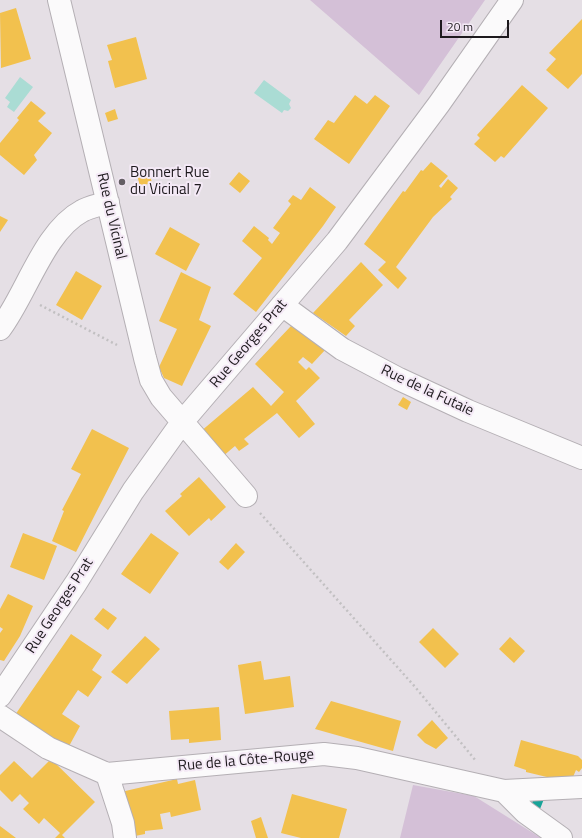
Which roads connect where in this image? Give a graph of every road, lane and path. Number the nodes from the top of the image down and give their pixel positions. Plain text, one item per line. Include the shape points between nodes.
1 (59, 0) edge
2 (512, 0) edge
3 (108, 202) junction
4 (21, 296) junction
5 (282, 305) junction
6 (0, 329) edge
7 (145, 358) junction
8 (183, 421) junction
9 (582, 458) edge
10 (246, 496) joint
11 (0, 696) edge
12 (0, 716) edge
13 (479, 765) dead end
14 (107, 774) junction
15 (582, 786) edge
16 (504, 790) junction
17 (125, 838) edge
18 (561, 838) edge

1 - 3 street, Rue du Vicinal
2 - 5 street, Rue Georges Prat via 439,104 336,241
3 - 4 street via 82,211 64,225 50,241
3 - 7 street, Rue du Vicinal
4 - 6 street
4 - 7 path
5 - 8 street, Rue Georges Prat
5 - 9 street, Rue de la Futaie via 342,348 399,379 468,411
7 - 8 street, Rue du Vicinal via 151,380 161,397
8 - 10 street
8 - 11 street, Rue Georges Prat via 133,491 76,583
10 - 13 path via 416,688
12 - 14 street, Rue de la Côte-Rouge via 48,748
14 - 16 street, Rue de la Côte-Rouge via 324,754 357,758
14 - 17 street via 123,823
15 - 16 street, Rue de la Côte-Rouge
16 - 18 street via 525,812

